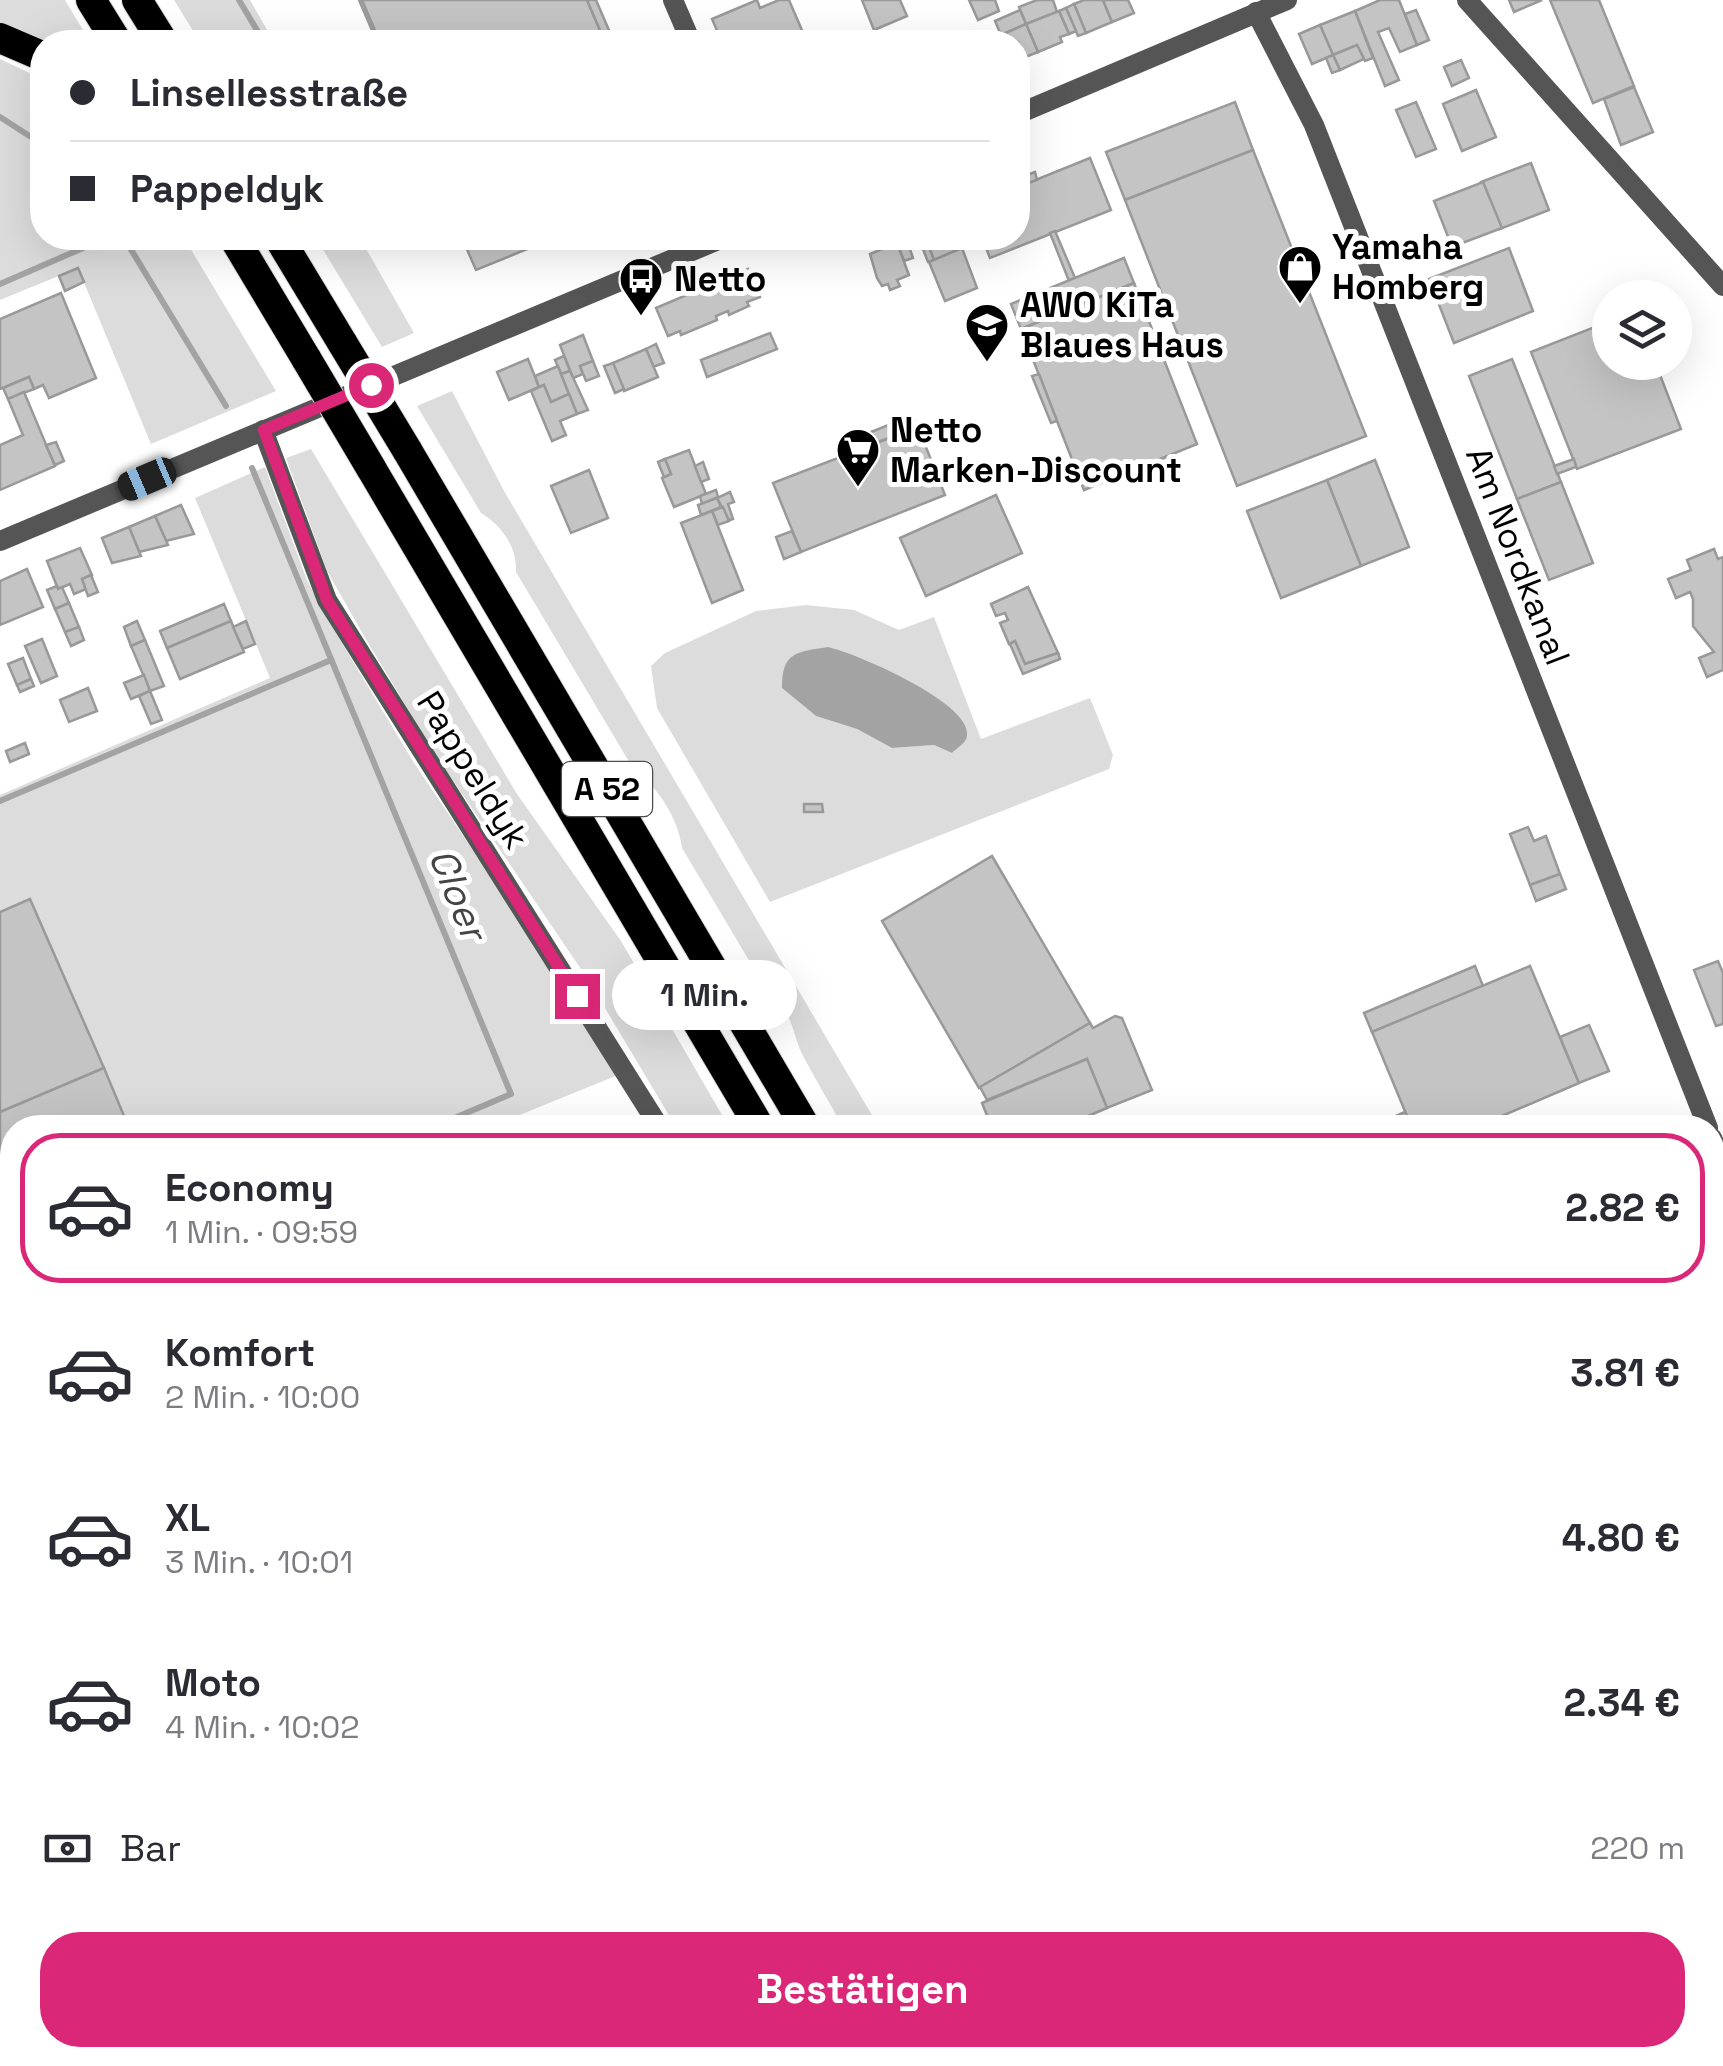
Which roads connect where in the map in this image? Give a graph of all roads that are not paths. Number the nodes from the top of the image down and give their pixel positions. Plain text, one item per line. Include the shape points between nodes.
1 (92, 0) edge
2 (137, 0) edge
3 (673, 0) edge
4 (1286, 0) edge
5 (1467, 0) edge
6 (1256, 12) junction
7 (110, 30) edge
8 (155, 30) edge
9 (686, 30) edge
10 (0, 38) edge
11 (30, 51) edge
12 (1030, 109) edge
13 (225, 250) edge
14 (241, 250) edge
15 (286, 250) edge
16 (694, 250) edge
17 (1723, 286) edge
18 (271, 299) junction
19 (264, 430) junction
20 (0, 540) edge
21 (652, 1115) edge
22 (752, 1115) edge
23 (798, 1115) edge
24 (1703, 1115) edge

1 - 7 highway
2 - 8 highway
3 - 9 street
4 - 6 street
5 - 17 street
6 - 12 street
6 - 24 street, Am Nordkanal via 1318,135
10 - 11 highway
13 - 18 highway
14 - 18 highway, A 52
15 - 23 highway, A 52, bridge
16 - 19 street
18 - 22 highway, A 52, bridge
19 - 20 street
19 - 21 street, Pappeldyk via 327,600

